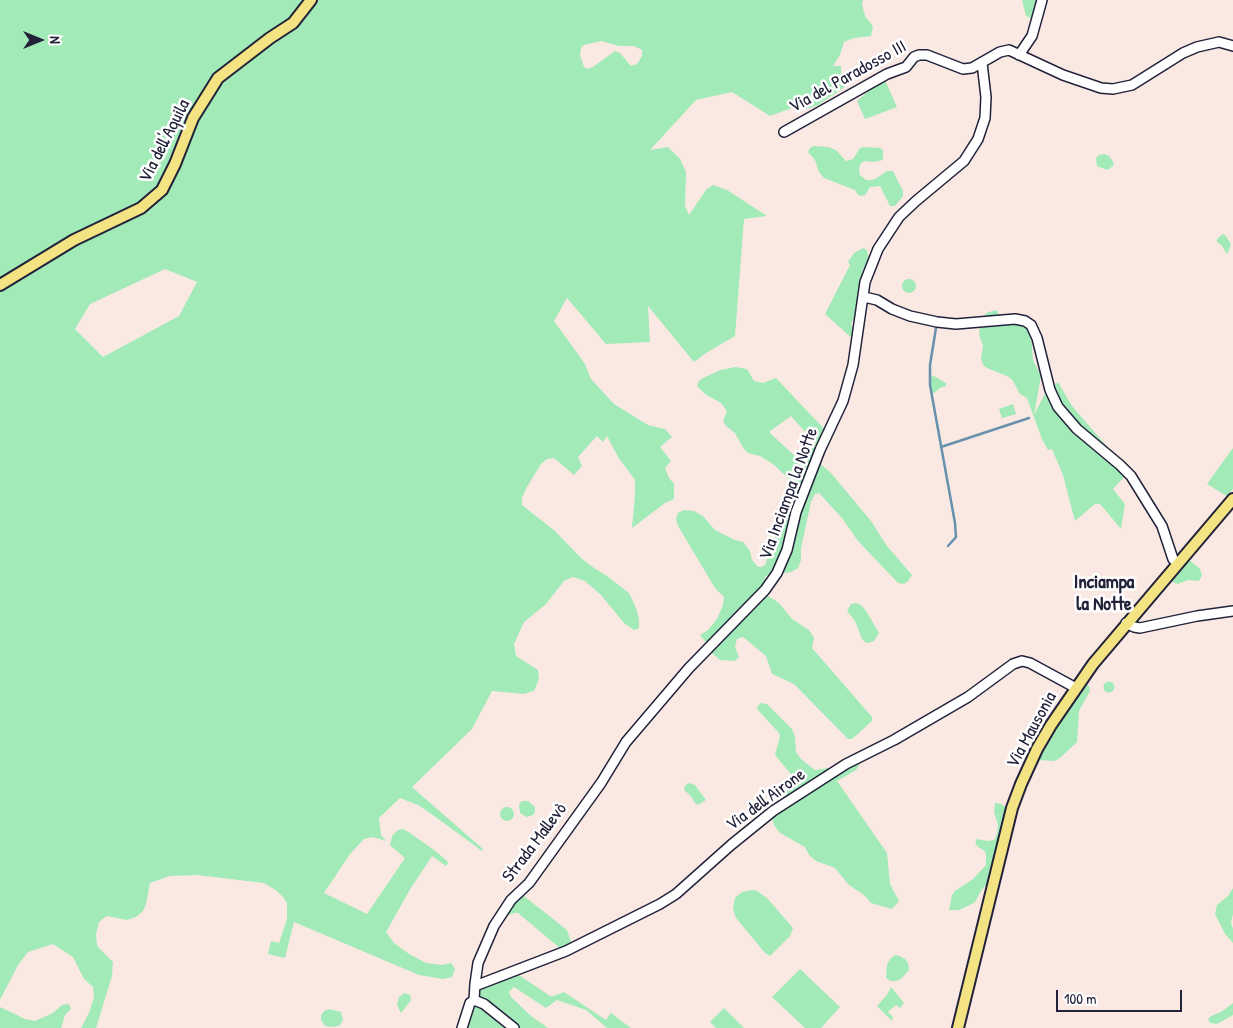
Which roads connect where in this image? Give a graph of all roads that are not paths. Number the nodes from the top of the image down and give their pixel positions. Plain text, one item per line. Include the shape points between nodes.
1 (311, 0) edge
2 (1042, 0) edge
3 (1233, 46) edge
4 (1019, 54) junction
5 (982, 63) junction
6 (784, 132) dead end
7 (0, 285) edge
8 (864, 297) junction
9 (1233, 499) edge
10 (1177, 563) junction
11 (1233, 611) edge
12 (1126, 623) junction
13 (1076, 688) junction
14 (648, 716) joint
15 (475, 986) junction
16 (474, 1000) junction
17 (462, 1028) edge
18 (514, 1028) edge
19 (958, 1028) edge

1 - 7 main road, Via dell'Aquila via 293,23 218,78 193,118 162,190 141,208 74,240
2 - 4 street via 1032,36
3 - 4 street, Via del Paradosso III via 1219,42 1197,47 1132,85 1113,89 1063,75
4 - 5 street, Via del Paradosso III via 1003,51
5 - 6 street, Via del Paradosso III via 963,69 927,56 914,57 906,67 887,74
5 - 8 street, Via Inciampa la Notte via 985,118 978,139 964,160 899,217 878,248 865,282
8 - 10 street via 910,316 937,322 956,324 1015,319 1032,325 1058,407 1077,429 1131,476 1162,526
8 - 14 street, Via Inciampa la Notte via 853,366 843,401 796,512 777,573
9 - 10 main road, Via Mausonia
10 - 12 main road, Via Mausonia
11 - 12 street via 1140,628
12 - 13 main road, Via Mausonia
13 - 15 street, Via dell'Airone via 1030,662 1013,664 968,697 846,764 780,806 660,904 566,951
13 - 19 main road, Via Mausonia via 1051,725 1020,784
14 - 15 street, Strada Mallevò via 626,742 530,883 511,900 494,926 478,963
15 - 16 street, Strada Mallevò
16 - 17 street
16 - 18 street

